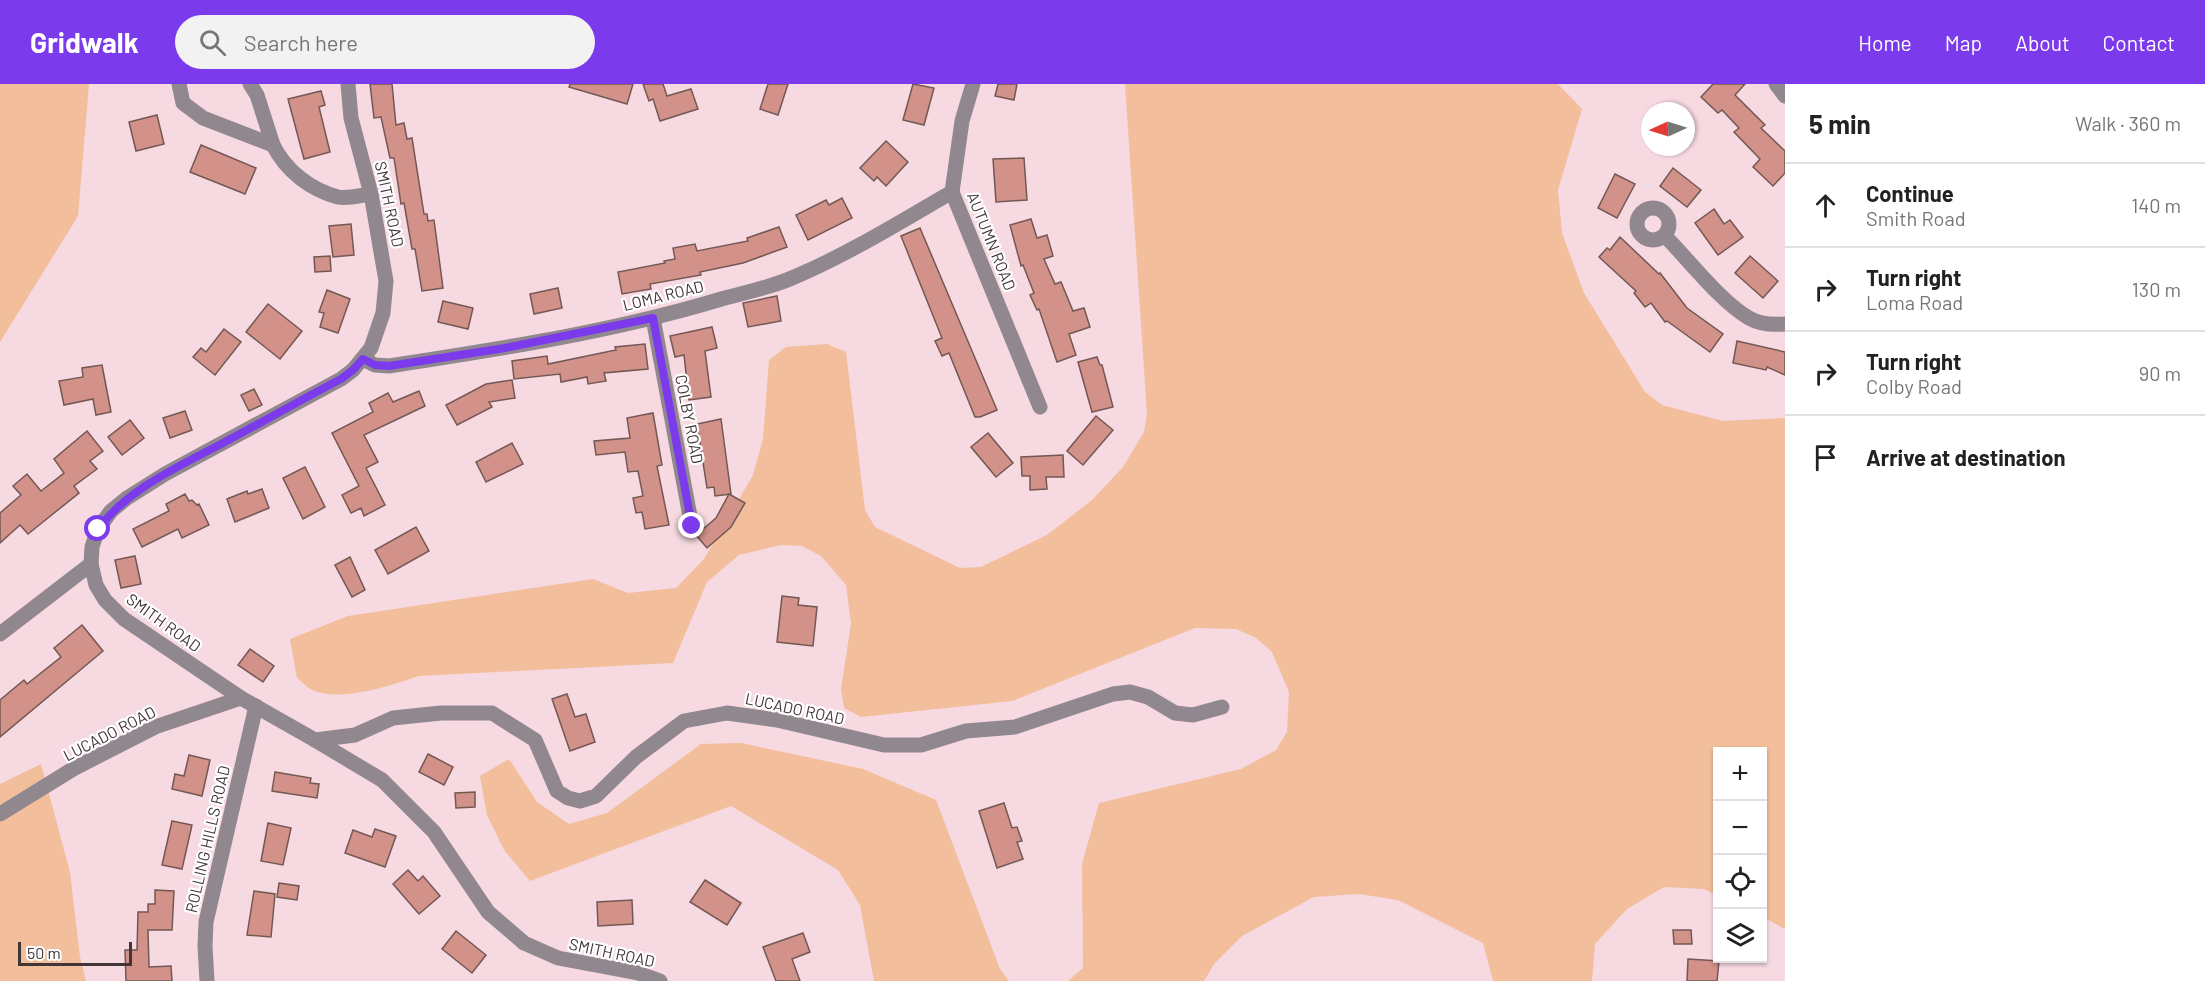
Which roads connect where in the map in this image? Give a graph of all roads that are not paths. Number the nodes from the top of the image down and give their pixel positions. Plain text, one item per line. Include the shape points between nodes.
1 (179, 84) edge
2 (250, 84) edge
3 (348, 84) edge
4 (973, 84) edge
5 (1776, 84) edge
6 (1785, 96) edge
7 (273, 146) junction
8 (952, 192) junction
9 (371, 194) junction
10 (1665, 236) dead end
11 (653, 318) junction
12 (1785, 324) edge
13 (363, 359) junction
14 (1040, 407) dead end
15 (692, 526) dead end
16 (91, 564) junction
17 (0, 634) edge
18 (241, 698) junction
19 (256, 706) junction
20 (1222, 707) dead end
21 (315, 740) junction
22 (0, 814) edge
23 (207, 981) edge
24 (660, 981) edge

1 - 7 street via 183,103 203,118
2 - 7 street
3 - 9 street, SMITH ROAD via 351,118
4 - 8 street, AUTUMN ROAD via 962,121
5 - 6 street
7 - 9 street via 281,161 305,182 340,197
8 - 11 street, LOMA ROAD via 791,279
8 - 14 street, AUTUMN ROAD
9 - 13 street, SMITH ROAD via 386,281 378,334
10 - 12 street via 1731,305 1750,319
11 - 13 street, LOMA ROAD via 505,348 389,366
11 - 15 street, COLBY ROAD
13 - 16 street, SMITH ROAD via 341,379 127,498 98,529
16 - 17 street
16 - 18 street, SMITH ROAD via 105,600 124,619
18 - 19 street, SMITH ROAD
18 - 22 street, LUCADO ROAD via 155,727 73,769
19 - 21 street, SMITH ROAD
19 - 23 street, ROLLING HILLS ROAD via 206,922
20 - 21 street, LUCADO ROAD via 1193,715 1175,714 1148,697 1130,692 1113,694 1015,726 966,731 921,745 884,744 727,713 684,721 636,757 596,796 580,801 557,791 535,740 492,713 393,718 355,735
21 - 24 street, SMITH ROAD via 382,780 434,832 488,912 524,943 558,958

